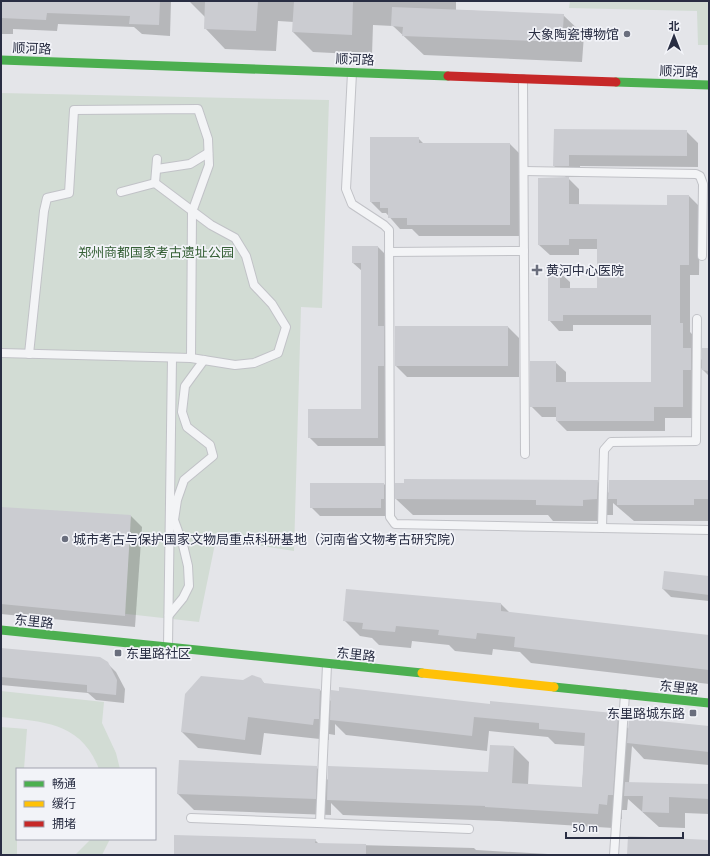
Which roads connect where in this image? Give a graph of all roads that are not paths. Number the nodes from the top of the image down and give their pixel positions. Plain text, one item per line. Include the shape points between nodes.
1 (1, 60) edge
2 (352, 72) junction
3 (523, 78) junction
4 (709, 85) edge
5 (208, 153) junction
6 (157, 158) dead end
7 (156, 169) junction
8 (524, 171) junction
9 (155, 183) junction
10 (121, 192) dead end
11 (192, 212) junction
12 (524, 251) junction
13 (388, 252) junction
14 (702, 256) dead end
15 (697, 319) dead end
16 (1, 353) edge
17 (29, 354) junction
18 (172, 358) junction
19 (191, 358) junction
20 (204, 360) junction
21 (525, 454) dead end
22 (602, 528) junction
23 (709, 530) edge
24 (168, 615) junction
25 (1, 630) edge
26 (168, 648) junction
27 (327, 664) junction
28 (626, 694) junction
29 (709, 703) edge
30 (191, 818) dead end
31 (320, 823) junction
32 (469, 829) dead end
33 (614, 855) edge

1 - 2 street, 顺河路
2 - 3 street, 顺河路
2 - 13 lane via 346,189 352,204 388,230
3 - 4 street, 顺河路
3 - 8 lane
5 - 7 lane via 190,164
5 - 11 lane via 209,165
5 - 17 lane via 208,139 198,109 74,110 68,193 47,198 44,210
6 - 7 lane
7 - 9 lane
8 - 12 lane
8 - 14 lane via 696,174 700,176 703,184
9 - 10 lane
9 - 11 lane
11 - 19 lane
11 - 20 lane via 235,238 246,256 254,285 272,304 286,327 278,353 254,363 236,365
12 - 13 lane
12 - 21 lane
13 - 22 lane via 390,517 395,524
15 - 22 lane via 696,442 611,442 604,450
16 - 17 lane
17 - 18 lane
18 - 19 lane
18 - 24 lane
19 - 20 lane
20 - 24 lane via 185,386 182,412 187,427 210,445 213,456 184,480 177,500 174,520 188,566 189,586 183,598
22 - 23 lane
24 - 26 lane
25 - 26 street, 东里路
26 - 27 street, 东里路
27 - 28 street, 东里路
27 - 31 lane
28 - 29 street, 东里路
28 - 33 lane
30 - 31 lane
31 - 32 lane

